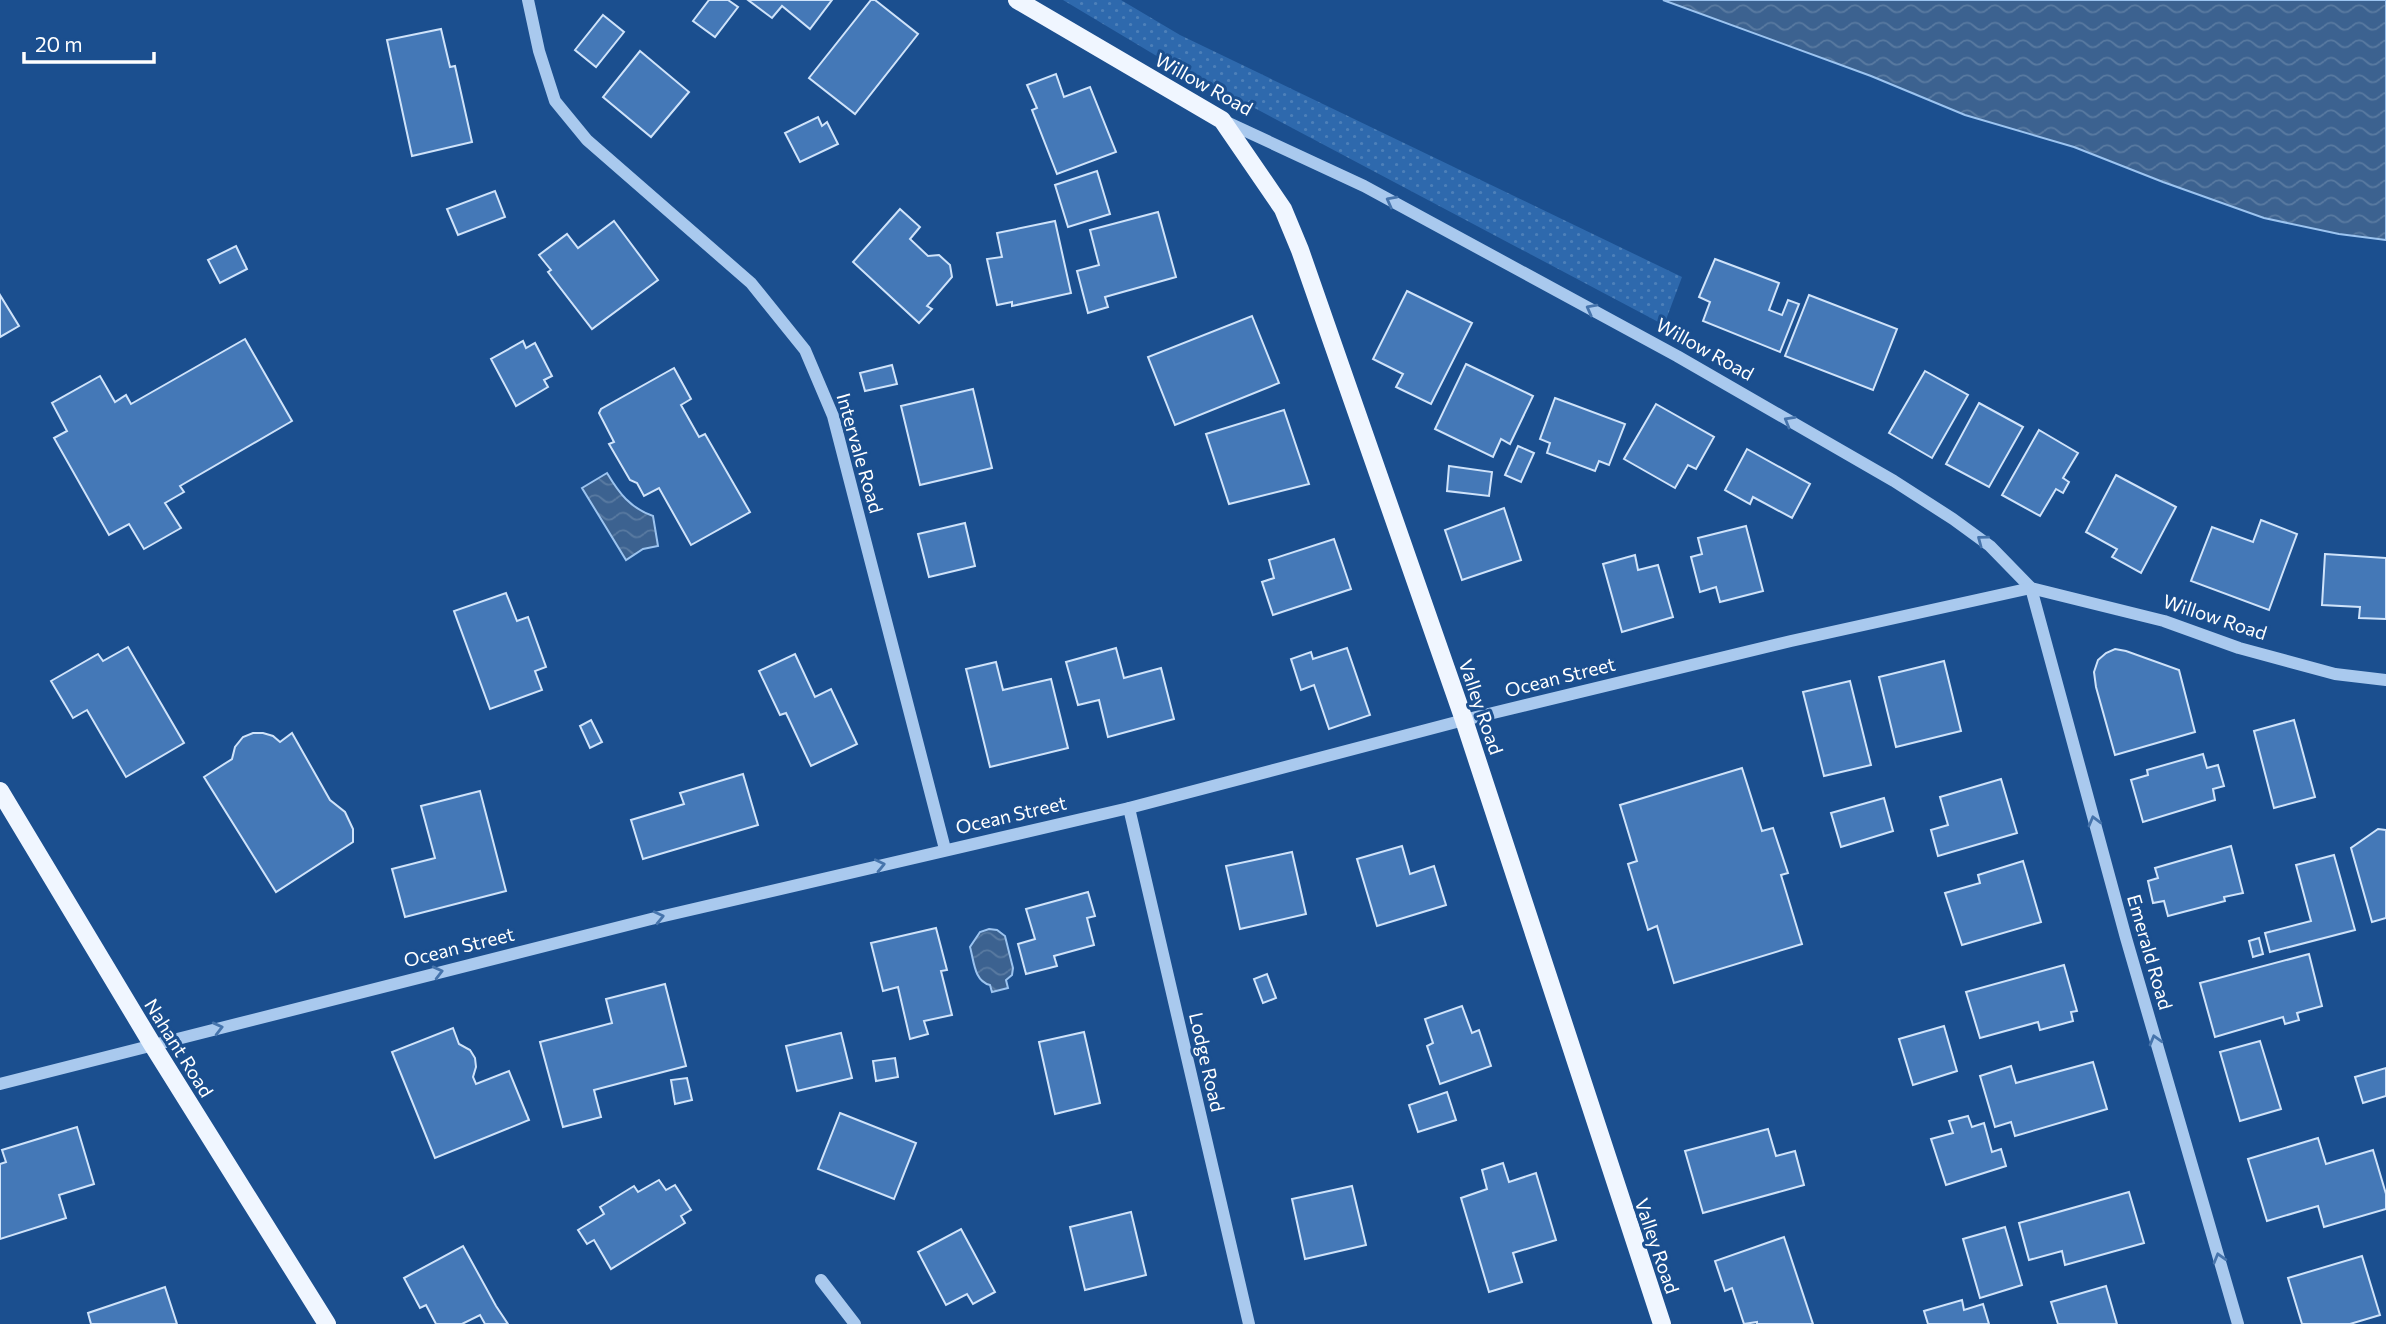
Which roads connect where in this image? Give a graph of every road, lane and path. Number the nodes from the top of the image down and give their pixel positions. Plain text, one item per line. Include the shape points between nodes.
1 (528, 0) edge
2 (1017, 0) edge
3 (1222, 120) junction
4 (2031, 588) junction
5 (2386, 680) edge
6 (1464, 720) junction
7 (0, 791) edge
8 (1129, 808) junction
9 (945, 849) junction
10 (152, 1044) junction
11 (0, 1084) edge
12 (821, 1280) dead end
13 (327, 1324) edge
14 (855, 1324) edge
15 (1249, 1324) edge
16 (1662, 1324) edge
17 (2238, 1324) edge

1 - 9 street, Intervale Road via 555,100 587,140 751,283 805,350 833,416
2 - 3 main road, Willow Road
4 -> 3 street, Willow Road via 1990,546 1894,481 1665,349 1376,193
3 - 6 main road, Valley Road via 1283,209 1300,250
4 - 5 street, Willow Road via 2164,621 2239,648 2335,674
4 - 6 street, Ocean Street
17 -> 4 street, Emerald Road via 2126,939
6 - 8 street, Ocean Street
6 - 16 main road, Valley Road
7 - 10 main road, Nahant Road
8 - 9 street, Ocean Street
8 - 15 street, Lodge Road
10 -> 9 street, Ocean Street
10 - 11 street, Ocean Street
10 - 13 main road, Nahant Road
12 - 14 street

